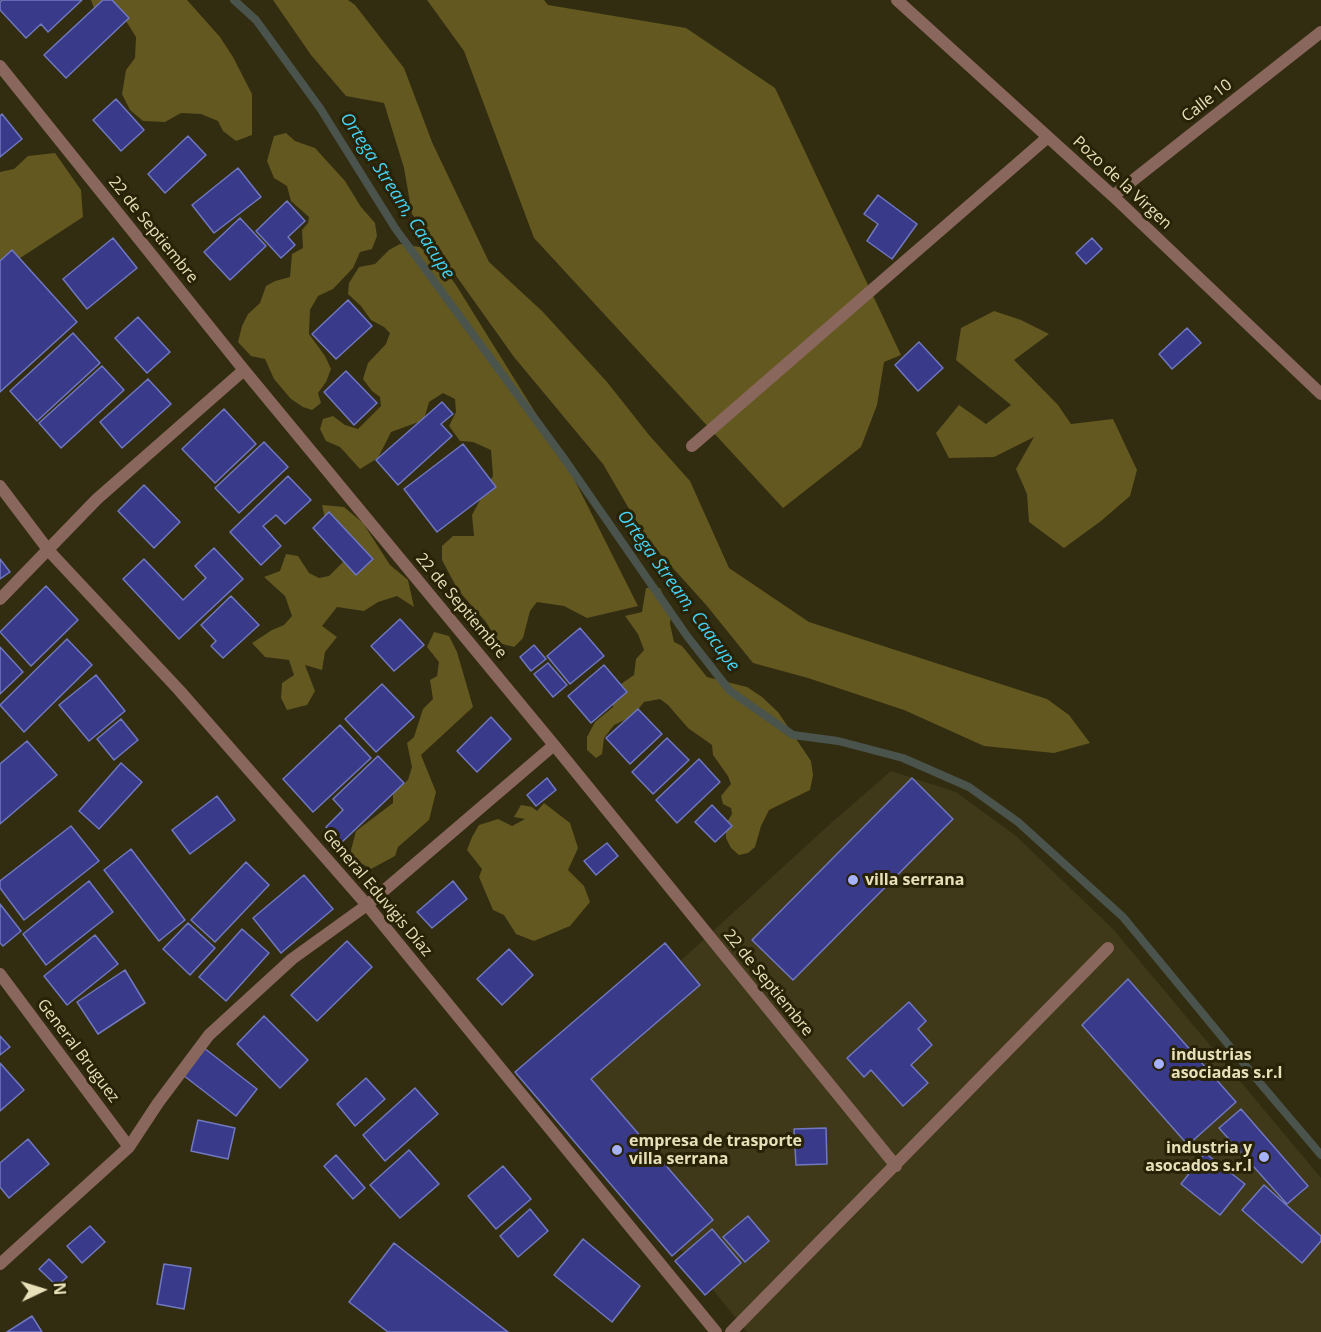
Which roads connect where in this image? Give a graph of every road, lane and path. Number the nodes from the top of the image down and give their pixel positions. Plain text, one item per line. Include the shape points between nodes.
1 (897, 0) edge
2 (1321, 32) edge
3 (0, 66) edge
4 (1047, 137) junction
5 (1113, 196) junction
6 (244, 370) junction
7 (1321, 394) edge
8 (692, 446) dead end
9 (0, 486) edge
10 (49, 551) junction
11 (0, 599) edge
12 (554, 746) junction
13 (368, 905) junction
14 (1108, 948) dead end
15 (0, 974) edge
16 (129, 1147) junction
17 (896, 1166) junction
18 (0, 1264) edge
19 (716, 1332) edge
20 (731, 1332) edge

1 - 4 street, Pozo de la Virgen
2 - 5 street, Calle 10
3 - 6 street, 22 de Septiembre
4 - 5 street, Pozo de la Virgen
4 - 8 street
5 - 7 street, Pozo de la Virgen
6 - 10 street via 97,500
6 - 12 street, 22 de Septiembre
9 - 10 street, General Eduvigis Díaz
10 - 11 street
10 - 13 street, General Eduvigis Díaz via 179,690
12 - 13 street
12 - 17 street, 22 de Septiembre
13 - 16 street via 292,959 209,1035
13 - 19 street, General Eduvigis Díaz
14 - 17 street
15 - 16 street, General Bruguez
16 - 18 street
17 - 20 street

